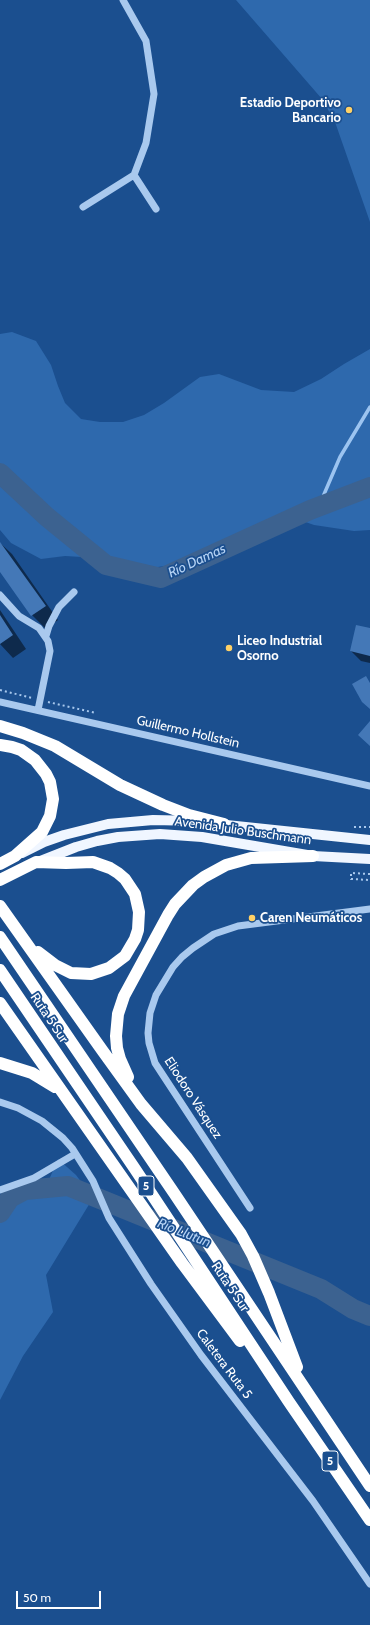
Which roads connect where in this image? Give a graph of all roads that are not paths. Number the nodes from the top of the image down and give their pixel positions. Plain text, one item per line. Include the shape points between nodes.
1 (123, 0) edge
2 (134, 175) junction
3 (83, 207) dead end
4 (156, 209) dead end
5 (74, 592) dead end
6 (0, 595) edge
7 (46, 636) junction
8 (0, 702) edge
9 (38, 710) junction
10 (0, 726) edge
11 (0, 745) edge
12 (370, 786) edge
13 (224, 824) junction
14 (370, 840) edge
15 (15, 856) junction
16 (313, 856) junction
17 (370, 859) edge
18 (36, 862) junction
19 (0, 864) edge
20 (0, 880) edge
21 (0, 906) edge
22 (370, 909) edge
23 (20, 936) junction
24 (0, 938) edge
25 (0, 970) edge
26 (0, 1004) edge
27 (0, 1063) edge
28 (64, 1095) junction
29 (0, 1102) edge
30 (141, 1104) junction
31 (74, 1151) junction
32 (0, 1190) edge
33 (250, 1208) dead end
34 (305, 1387) junction
35 (290, 1402) junction
36 (370, 1486) edge
37 (370, 1520) edge
38 (370, 1584) edge

1 - 2 street via 146,41 154,94 146,143
2 - 3 street
2 - 4 street
5 - 7 street via 59,607
6 - 7 street via 19,616 39,628
7 - 9 street via 50,651
8 - 9 street, Guillermo Hollstein
9 - 12 street, Guillermo Hollstein
10 - 13 highway via 55,746 120,785 163,805
11 - 15 highway via 21,750 35,760 46,774 52,790 52,808 47,824 33,842
13 - 14 main road, Avenida Julio Buschmann
13 - 15 main road, Avenida Julio Buschmann via 168,820 108,824 58,837
15 - 19 highway
16 - 17 main road, Avenida Julio Buschmann
16 - 18 main road, Avenida Julio Buschmann via 202,837 160,834 96,841
16 - 30 highway via 251,858 226,865 193,885 175,904 124,996 118,1014 116,1036 120,1059
18 - 20 highway, Avenida Julio Buschmann
18 - 23 highway via 93,862 118,873 130,886 136,899 139,912 138,930 131,948 117,962 100,971 86,974 71,973 55,965
21 - 23 highway
22 - 33 street, Eliodoro Vásquez via 238,926 214,934 182,957 156,995 150,1013 148,1033 155,1063
23 - 30 highway
24 - 34 highway, Ruta 5 Sur / 5
25 - 35 highway, Ruta 5 Sur / 5
26 - 28 highway
27 - 28 highway via 32,1073
28 - 35 highway via 190,1275
29 - 31 street, Caletera Ruta 5 via 42,1121
30 - 34 highway via 187,1158 254,1256
31 - 32 street via 34,1178
31 - 38 street, Caletera Ruta 5 via 92,1181 109,1218 151,1284 201,1355 313,1501
34 - 36 highway, Ruta 5 Sur / 5
35 - 37 highway, Ruta 5 Sur / 5

